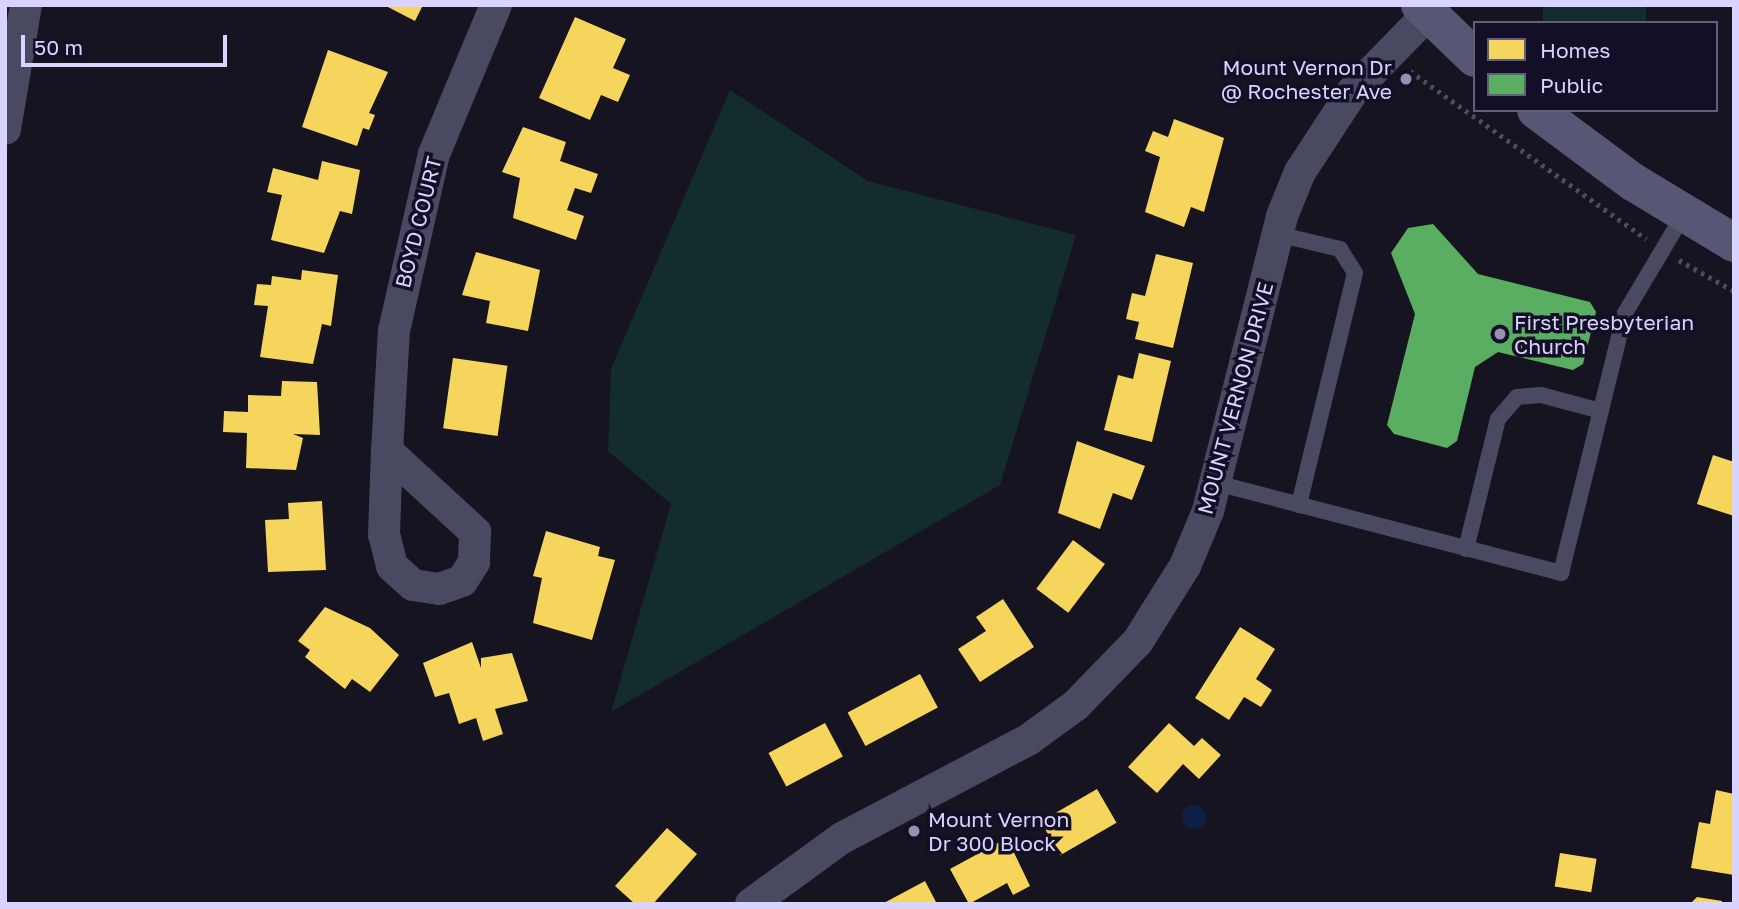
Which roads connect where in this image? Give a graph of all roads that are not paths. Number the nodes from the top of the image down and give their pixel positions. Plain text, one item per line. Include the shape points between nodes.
1 (26, 5) edge
2 (496, 5) edge
3 (1424, 10) edge
4 (1473, 56) edge
5 (1539, 112) edge
6 (5, 128) edge
7 (1684, 214) junction
8 (1277, 234) junction
9 (1734, 243) edge
10 (1601, 411) junction
11 (387, 451) dead end
12 (1216, 482) junction
13 (1299, 505) junction
14 (1466, 548) junction
15 (751, 904) edge

1 - 6 street
2 - 11 street, BOYD COURT via 445,124 411,238 394,331
3 - 4 main road
3 - 8 street, MOUNT VERNON DRIVE via 1324,130
5 - 7 main road
7 - 9 main road
7 - 10 lane via 1625,313
8 - 12 street, MOUNT VERNON DRIVE
8 - 13 lane via 1340,249 1355,273
10 - 14 lane via 1541,395 1517,397 1497,419
10 - 14 lane via 1561,573
12 - 13 lane
12 - 15 street, MOUNT VERNON DRIVE via 1163,604 1076,705 1028,740 842,838
13 - 14 lane

